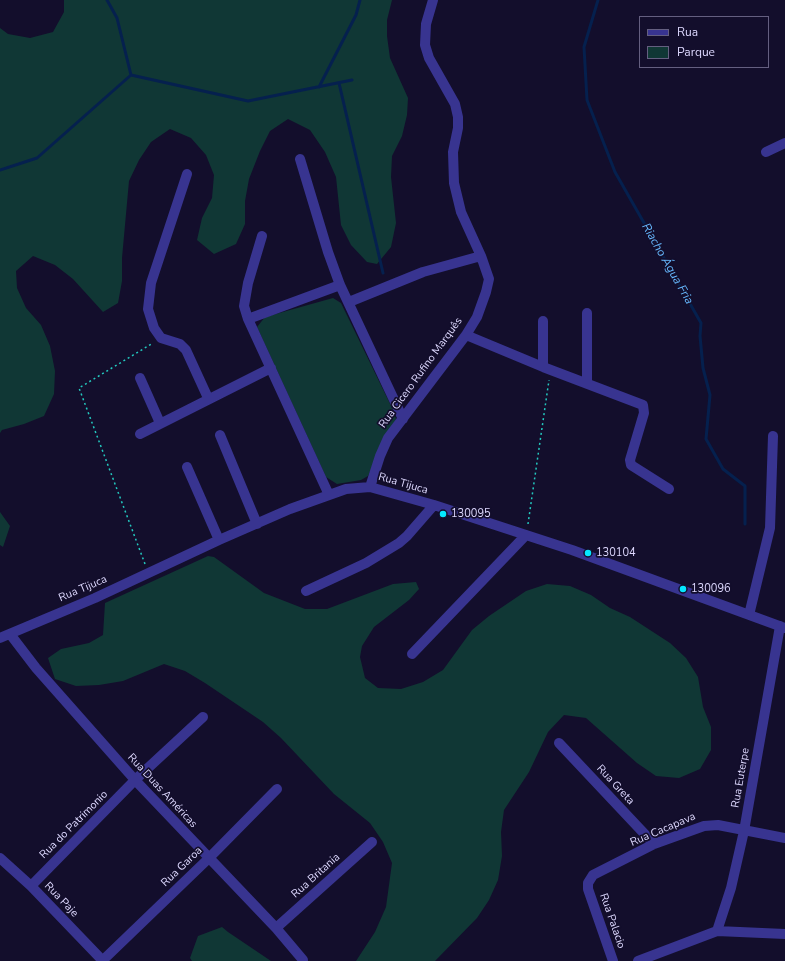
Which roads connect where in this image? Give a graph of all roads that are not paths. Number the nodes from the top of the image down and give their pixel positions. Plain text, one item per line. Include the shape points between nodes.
1 (433, 0) edge
2 (785, 143) edge
3 (766, 152) dead end
4 (300, 159) dead end
5 (187, 174) dead end
6 (262, 236) dead end
7 (481, 256) junction
8 (340, 285) junction
9 (349, 302) junction
10 (587, 313) dead end
11 (248, 319) junction
12 (543, 321) dead end
13 (466, 335) junction
14 (271, 368) junction
15 (547, 368) junction
16 (140, 378) dead end
17 (588, 384) junction
18 (208, 398) junction
19 (403, 419) junction
20 (160, 423) junction
21 (140, 434) dead end
22 (220, 435) dead end
23 (773, 436) dead end
24 (187, 467) dead end
25 (370, 487) junction
26 (669, 489) dead end
27 (329, 495) junction
28 (434, 505) junction
29 (257, 524) junction
30 (526, 535) junction
31 (219, 540) junction
32 (306, 591) dead end
33 (749, 615) junction
34 (782, 627) edge
35 (10, 634) junction
36 (0, 638) edge
37 (412, 654) dead end
38 (203, 717) dead end
39 (559, 743) dead end
40 (135, 780) junction
41 (277, 789) dead end
42 (744, 831) junction
43 (785, 838) edge
44 (372, 842) dead end
45 (654, 844) junction
46 (0, 858) edge
47 (208, 859) junction
48 (31, 886) junction
49 (588, 889) joint
50 (276, 928) junction
51 (717, 931) junction
52 (785, 934) edge
53 (302, 960) dead end
54 (103, 961) edge
55 (613, 961) edge
56 (638, 961) edge

1 - 7 street, Rua Cicero Rufino Marquês via 426,24 425,45 458,117 453,152 454,183 461,212
2 - 3 street
4 - 8 street
5 - 18 street via 151,283 148,309 154,328 161,338 180,344 186,350
6 - 11 street via 245,296 244,306
7 - 9 street via 423,272
7 - 13 street, Rua Cicero Rufino Marquês via 488,278 486,292 477,317
8 - 9 street
8 - 11 street
9 - 19 street
10 - 17 street
11 - 14 street
12 - 15 street
13 - 15 street
13 - 19 street, Rua Cicero Rufino Marquês
14 - 18 street
14 - 27 street
15 - 17 street
16 - 20 street
17 - 26 street via 640,403 644,408 630,460 631,465
18 - 20 street
19 - 25 street, Rua Cicero Rufino Marquês via 388,438
20 - 21 street
22 - 29 street
23 - 33 street via 770,528
24 - 31 street
25 - 27 street, Rua Tijuca via 346,489
25 - 28 street, Rua Tijuca
27 - 29 street, Rua Tijuca
28 - 30 street, Rua Tijuca
28 - 32 street via 399,543 366,563
29 - 31 street, Rua Tijuca
30 - 33 street, Rua Tijuca
30 - 37 street
31 - 35 street, Rua Tijuca
33 - 34 street, Rua Tijuca
34 - 42 street, Rua Euterpe
35 - 36 street, Rua Tijuca
35 - 40 street, Rua Duas Américas via 36,668
38 - 40 street, Rua do Patrimonio
39 - 45 street, Rua Greta
40 - 47 street, Rua Duas Américas
40 - 48 street, Rua do Patrimonio
41 - 47 street, Rua Garoa
42 - 43 street, Rua Cacapava
42 - 45 street, Rua Cacapava via 718,825 704,826
42 - 51 street, Rua Euterpe via 732,888
44 - 50 street, Rua Britania
45 - 49 street, Rua Cacapava via 593,875
46 - 48 street, Rua Paje
47 - 50 street, Rua Duas Américas
47 - 54 street, Rua Garoa
48 - 54 street, Rua Paje
49 - 55 street, Rua Palacio
50 - 53 street, Rua Duas Américas
51 - 52 street
51 - 56 street

